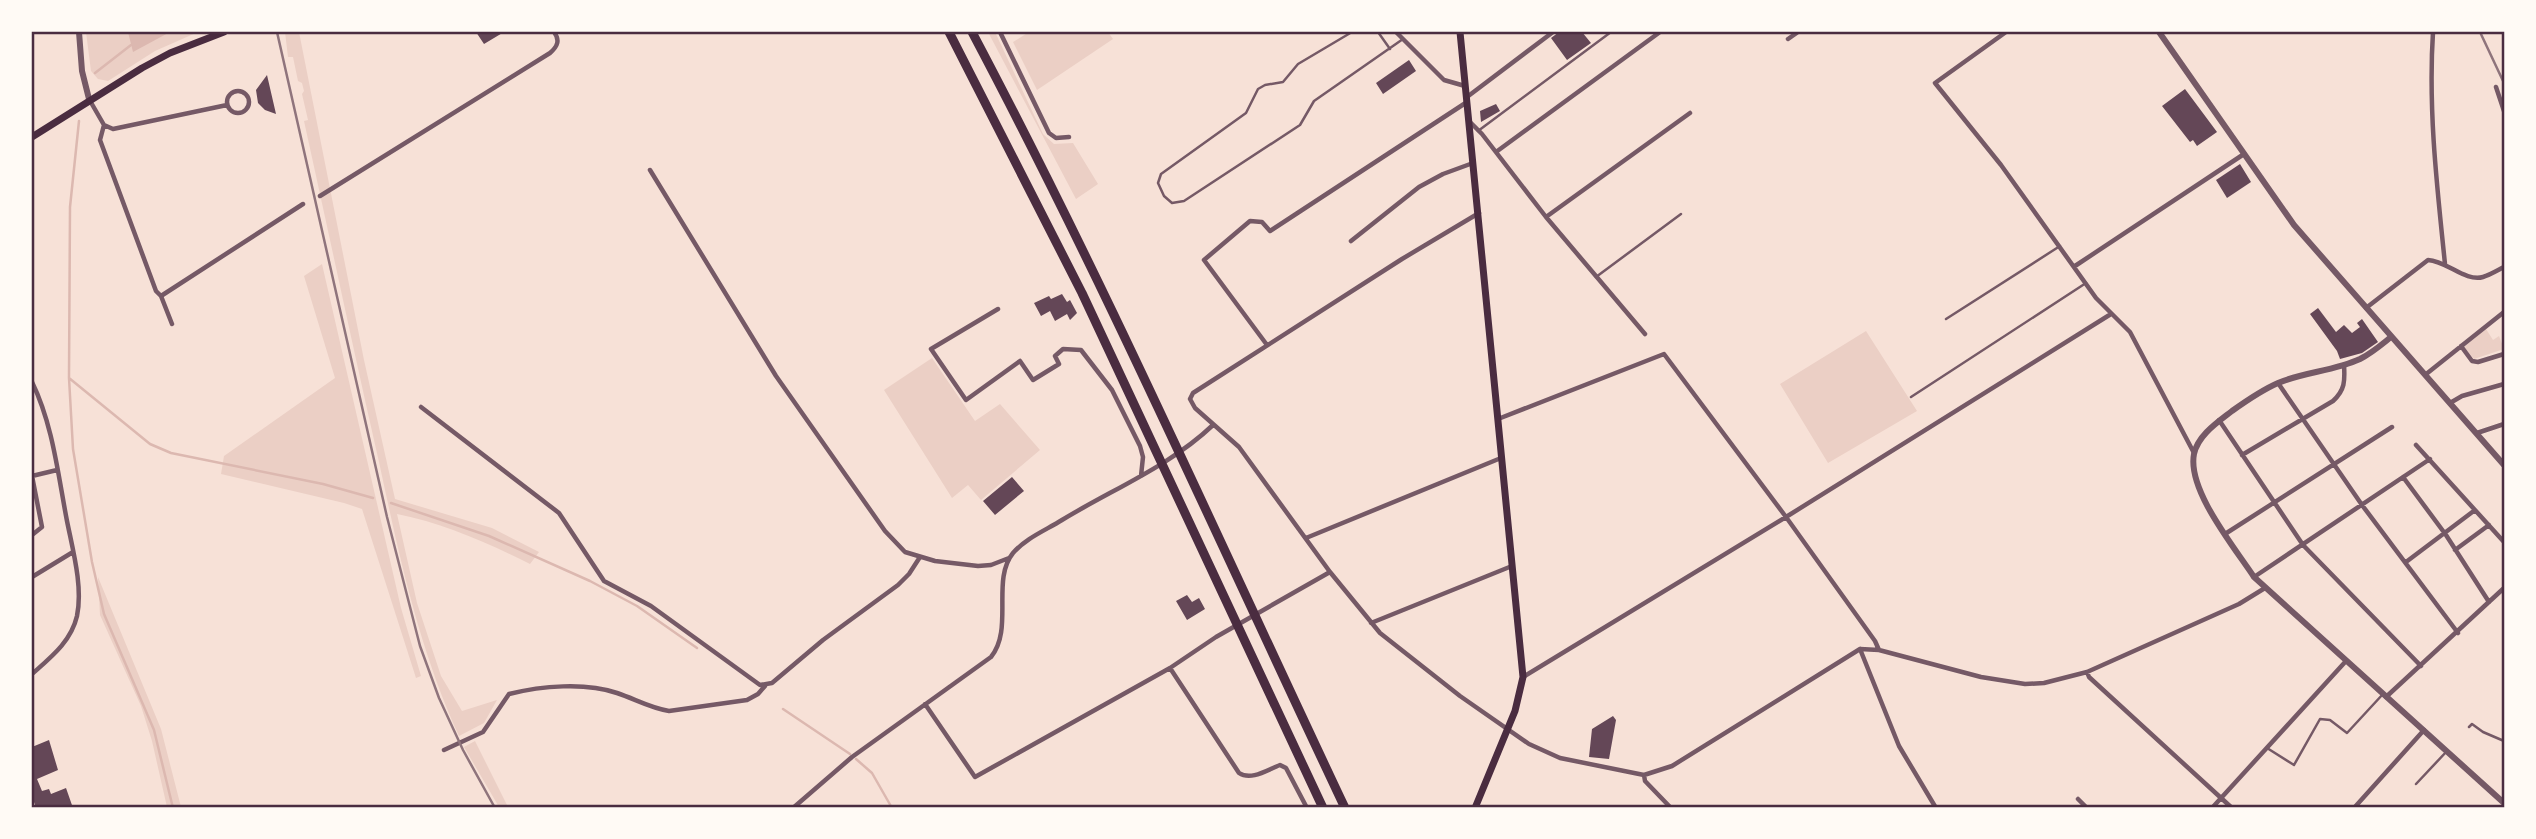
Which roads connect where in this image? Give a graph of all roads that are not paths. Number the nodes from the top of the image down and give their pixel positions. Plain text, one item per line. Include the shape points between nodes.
1 (79, 32) edge
2 (224, 32) edge
3 (554, 32) edge
4 (949, 32) edge
5 (972, 32) edge
6 (1000, 32) edge
7 (1352, 32) edge
8 (1378, 32) edge
9 (1396, 32) edge
10 (1460, 32) edge
11 (1553, 32) edge
12 (1611, 32) edge
13 (1660, 32) edge
14 (1798, 32) edge
15 (2006, 32) edge
16 (2159, 32) edge
17 (2433, 32) edge
18 (1403, 39) junction
19 (1788, 39) dead end
20 (1390, 49) junction
21 (1466, 86) junction
22 (2496, 87) dead end
23 (89, 99) junction
24 (1468, 99) junction
25 (227, 105) junction
26 (2504, 110) edge
27 (1690, 113) dead end
28 (1470, 123) junction
29 (104, 125) junction
30 (1478, 131) junction
31 (32, 137) edge
32 (1069, 137) dead end
33 (1496, 152) junction
34 (2244, 155) junction
35 (1474, 163) junction
36 (650, 170) dead end
37 (320, 196) dead end
38 (303, 204) dead end
39 (1479, 213) junction
40 (1682, 214) dead end
41 (1546, 217) junction
42 (1351, 241) dead end
43 (2060, 246) junction
44 (2445, 264) junction
45 (2075, 266) junction
46 (2504, 267) edge
47 (1596, 277) junction
48 (2086, 283) junction
49 (161, 296) junction
50 (998, 309) dead end
51 (2366, 309) junction
52 (2504, 312) edge
53 (2111, 314) junction
54 (1946, 319) dead end
55 (172, 324) dead end
56 (1645, 334) dead end
57 (2391, 337) junction
58 (1267, 345) junction
59 (2461, 346) junction
60 (2504, 354) edge
61 (2344, 364) junction
62 (2425, 375) junction
63 (32, 382) edge
64 (2278, 383) junction
65 (2504, 384) edge
66 (1911, 397) dead end
67 (2450, 403) junction
68 (421, 407) dead end
69 (1498, 419) junction
70 (2302, 419) junction
71 (2219, 420) junction
72 (2504, 424) edge
73 (1213, 425) junction
74 (2392, 426) dead end
75 (2477, 433) junction
76 (2417, 445) dead end
77 (2194, 454) junction
78 (2242, 455) junction
79 (1502, 458) junction
80 (2430, 459) junction
81 (2333, 463) junction
82 (2504, 464) edge
83 (57, 470) junction
84 (1141, 476) junction
85 (2403, 478) junction
86 (2272, 502) junction
87 (2362, 505) junction
88 (2475, 510) junction
89 (1786, 517) junction
90 (2489, 525) junction
91 (2444, 532) junction
92 (2225, 534) junction
93 (32, 535) edge
94 (1306, 538) junction
95 (2504, 542) edge
96 (2303, 545) junction
97 (2455, 550) junction
98 (73, 552) junction
99 (920, 557) junction
100 (1010, 558) junction
101 (2406, 562) junction
102 (1512, 565) junction
103 (1330, 572) junction
104 (32, 577) edge
105 (2254, 577) junction
106 (2265, 588) junction
107 (2503, 592) edge
108 (2489, 602) junction
109 (1371, 623) junction
110 (2458, 633) junction
111 (1860, 649) junction
112 (1879, 650) junction
113 (2346, 661) junction
114 (2421, 666) junction
115 (1170, 668) junction
116 (2087, 672) junction
117 (32, 674) edge
118 (1523, 677) junction
119 (765, 686) junction
120 (2385, 695) junction
121 (925, 704) junction
122 (2469, 727) dead end
123 (1507, 730) junction
124 (2424, 730) junction
125 (2504, 741) edge
126 (2267, 748) junction
127 (444, 750) dead end
128 (2450, 751) junction
129 (1644, 775) junction
130 (2416, 784) dead end
131 (2221, 798) junction
132 (2078, 799) dead end
133 (2504, 805) edge
134 (793, 807) edge
135 (1307, 807) edge
136 (1323, 807) edge
137 (1345, 807) edge
138 (1475, 807) edge
139 (1671, 807) edge
140 (1936, 807) edge
141 (2087, 807) edge
142 (2212, 807) edge
143 (2232, 807) edge
144 (2354, 807) edge

1 - 23 street
2 - 23 main road via 170,53
3 - 37 street via 558,40 551,53
4 - 136 highway via 1088,306
5 - 137 highway via 1159,408
6 - 32 street via 1049,133 1056,138
7 - 20 lane via 1298,64 1283,82 1258,89 1246,113 1161,174 1158,183 1164,196 1172,203 1184,201 1300,125 1314,102
8 - 20 lane
9 - 18 street
10 - 21 main road
11 - 24 street
12 - 30 lane
13 - 33 street
14 - 19 street
15 - 43 street via 1935,83
16 - 34 street
17 - 44 street via 2436,183
18 - 20 lane
18 - 21 street via 1444,80
21 - 24 main road
22 - 26 street
23 - 29 street
23 - 31 main road
24 - 28 main road
24 - 58 street via 1270,231 1262,222 1250,221 1204,260
25 - 25 street via 242,113 249,107 249,99 234,92
25 - 29 street via 119,129
27 - 41 street
28 - 30 street
28 - 35 main road
29 - 49 street via 100,140
30 - 33 street
33 - 41 street
34 - 45 street
34 - 51 street via 2315,251
35 - 39 main road
35 - 42 street via 1419,187
36 - 99 street via 776,376 851,484 885,531 905,552
38 - 49 street
39 - 58 street
39 - 69 main road
40 - 47 lane
41 - 47 street
43 - 45 street
43 - 54 lane
44 - 46 street via 2482,278
44 - 51 street via 2428,260
45 - 48 street
47 - 56 street
48 - 53 street
48 - 66 lane
49 - 55 street
50 - 84 street via 931,349 965,400 1020,361 1033,380 1059,364 1055,356 1063,349 1081,349 1112,390 1140,446
51 - 57 street
52 - 59 street
53 - 77 street via 2130,332
53 - 89 street
57 - 61 street via 2370,354
57 - 62 street
58 - 73 street via 1194,393 1190,399 1195,408
59 - 60 street via 2472,361
59 - 62 street
61 - 64 street
61 - 70 street via 2341,394
62 - 67 street
63 - 83 street
64 - 70 street
64 - 71 street
65 - 67 street
67 - 75 street
68 - 119 street via 559,513 604,581 651,606
69 - 79 main road
69 - 89 street via 1664,354
70 - 78 street
70 - 81 street
71 - 77 street via 2199,441
71 - 78 street
72 - 75 street
73 - 84 street
73 - 94 street via 1239,447
74 - 81 street
75 - 82 street
76 - 80 street
77 - 92 street via 2195,476
78 - 86 street
79 - 94 street
79 - 102 main road
80 - 85 street
80 - 88 street
81 - 86 street
81 - 87 street
83 - 93 street via 32,476 42,527
83 - 98 street
84 - 100 street via 1024,543
85 - 87 street
85 - 91 street
86 - 92 street
86 - 96 street
87 - 96 street
87 - 101 street
88 - 90 street
88 - 91 street
89 - 112 street
89 - 118 street
90 - 95 street
90 - 97 street
91 - 97 street
91 - 101 street
92 - 105 street
94 - 103 street
96 - 105 street
96 - 114 street
97 - 108 street
98 - 104 street
98 - 117 street via 78,601 73,629
99 - 100 street via 978,566
99 - 119 street via 898,584
100 - 121 street via 995,651
101 - 110 street
102 - 109 street
102 - 118 main road
103 - 109 street
103 - 115 street
105 - 106 street
106 - 113 street
106 - 116 street
107 - 108 street
108 - 110 street
109 - 123 street
110 - 114 street
111 - 112 street
111 - 129 street via 1672,766
111 - 140 street via 1899,746
112 - 116 street via 2025,684 2059,681
113 - 120 street
113 - 126 street
114 - 120 street
115 - 121 street via 975,777
115 - 135 street via 1239,773 1251,776 1280,765 1286,768
116 - 131 street
118 - 123 main road
119 - 127 street via 747,699 668,710 591,688 523,690 509,694 488,726
120 - 124 street
120 - 126 lane via 2347,733 2330,720 2320,719 2294,765
121 - 134 street
122 - 125 lane via 2472,724
123 - 129 street via 1560,758
123 - 138 main road
124 - 128 street
124 - 144 street
126 - 131 street
128 - 130 lane
128 - 133 street
129 - 139 street
131 - 142 street
131 - 143 street
132 - 141 street

